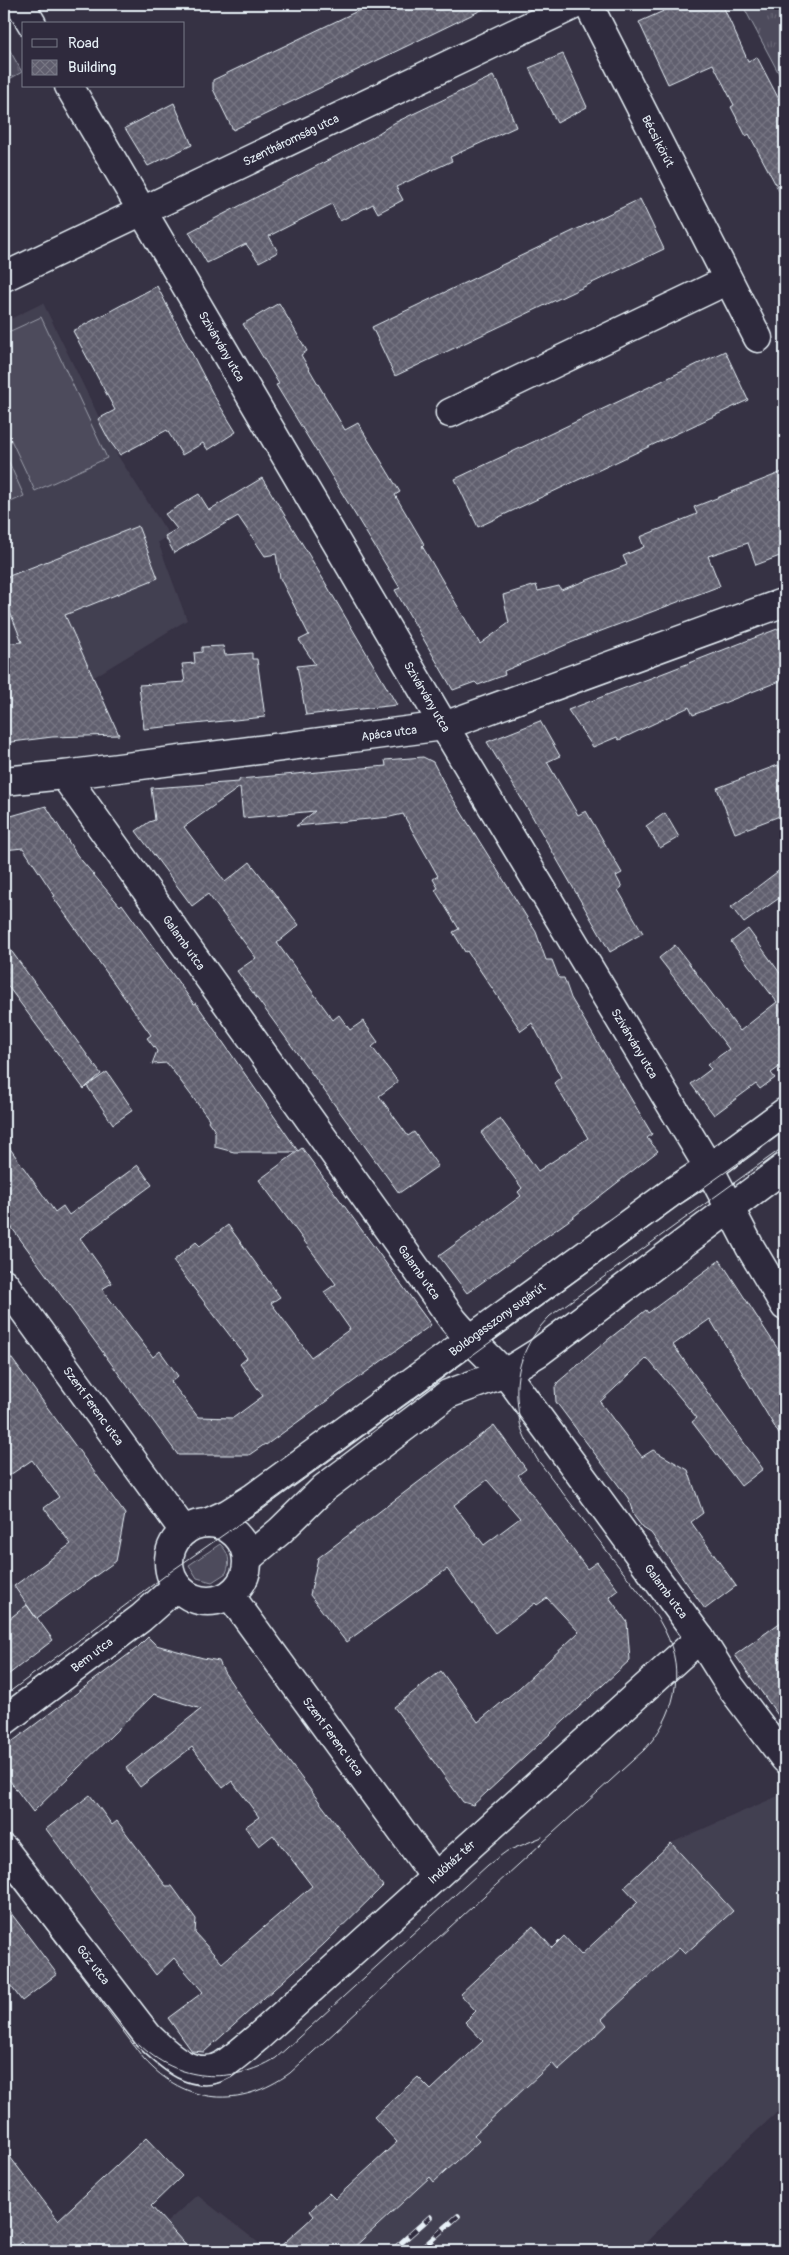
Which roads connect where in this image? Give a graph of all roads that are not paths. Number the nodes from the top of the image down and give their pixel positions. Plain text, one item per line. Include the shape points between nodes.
1 (20, 4) edge
2 (576, 4) edge
3 (588, 4) edge
4 (31, 22) edge
5 (70, 88) edge
6 (143, 210) junction
7 (4, 277) edge
8 (728, 280) junction
9 (758, 338) dead end
10 (450, 413) dead end
11 (785, 602) edge
12 (444, 726) junction
13 (64, 776) junction
14 (4, 781) edge
15 (785, 1112) edge
16 (785, 1167) edge
17 (709, 1168) junction
18 (730, 1209) junction
19 (4, 1283) edge
20 (785, 1306) edge
21 (469, 1340) junction
22 (505, 1373) junction
23 (196, 1527) junction
24 (248, 1558) junction
25 (177, 1586) junction
26 (230, 1595) junction
27 (700, 1638) junction
28 (4, 1721) edge
29 (785, 1759) edge
30 (4, 1849) edge
31 (436, 1877) junction
32 (194, 2068) joint

1 - 4 street
2 - 6 street, Szentháromság utca
3 - 8 street, Bécsi körút
5 - 6 street, Szivárvány utca
6 - 7 street, Szentháromság utca
6 - 12 street, Szivárvány utca
8 - 9 street, Bécsi körút
8 - 10 street
11 - 12 street, Apáca utca
12 - 13 street, Apáca utca
12 - 17 street, Szivárvány utca
13 - 14 street, Apáca utca
13 - 21 street, Galamb utca
15 - 17 street, Boldogasszony sugárút
16 - 18 street
17 - 18 street, Szivárvány utca
17 - 21 street, Boldogasszony sugárút
18 - 20 street, Szivárvány utca
18 - 22 street
19 - 23 street, Szent Ferenc utca
21 - 22 street, Galamb utca
21 - 23 street, Boldogasszony sugárút via 254,1496 227,1514
22 - 24 street via 448,1394 324,1488
22 - 27 street, Galamb utca
23 - 24 street via 223,1525 237,1534
23 - 25 street via 171,1548 170,1572
24 - 26 street via 244,1579
25 - 26 street via 196,1600 208,1602
25 - 28 street, Bem utca via 141,1618
26 - 31 street, Szent Ferenc utca
27 - 29 street, Galamb utca via 730,1686
27 - 31 street, Indóház tér
30 - 32 street, Gőz utca via 148,2036 170,2058
31 - 32 street, Indóház tér via 244,2048 222,2065 211,2069

